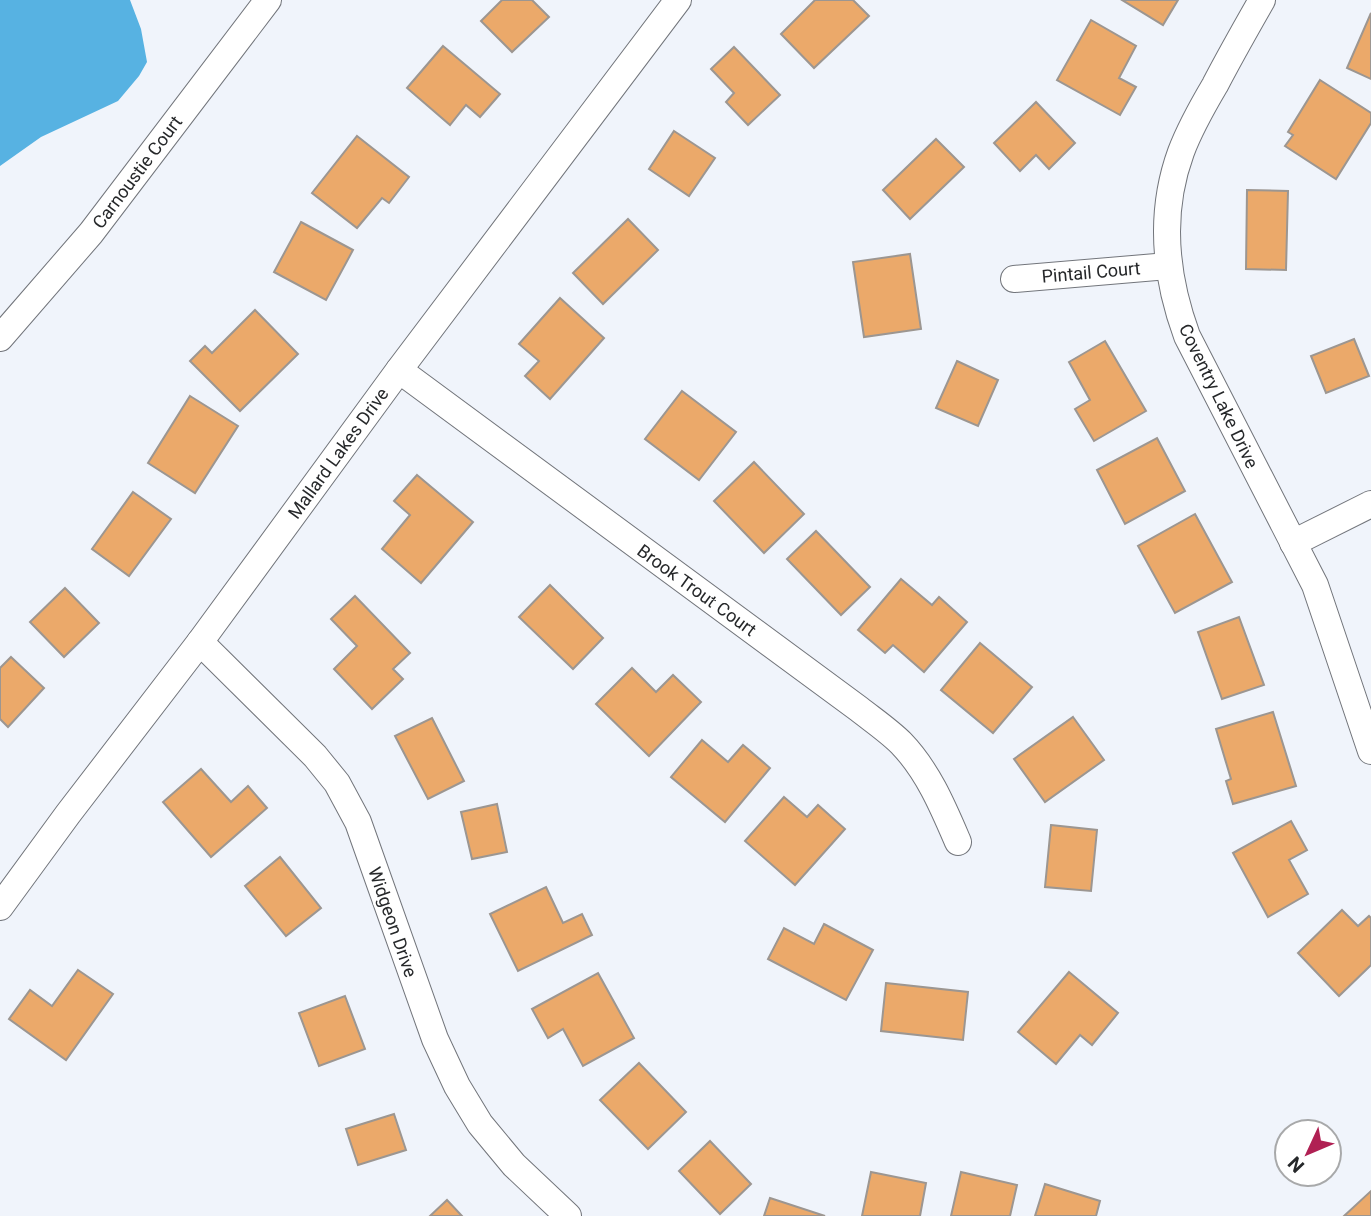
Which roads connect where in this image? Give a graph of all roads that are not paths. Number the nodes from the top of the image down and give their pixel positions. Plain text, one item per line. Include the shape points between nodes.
1 (268, 0) edge
2 (678, 0) edge
3 (1262, 0) edge
4 (1168, 266) junction
5 (1014, 279) dead end
6 (0, 338) edge
7 (399, 370) junction
8 (1371, 504) edge
9 (1293, 543) junction
10 (200, 642) junction
11 (1371, 751) edge
12 (958, 842) dead end
13 (0, 907) edge
14 (568, 1216) edge

1 - 6 street, Carnoustie Court via 90,233
2 - 7 street, Mallard Lakes Drive
3 - 4 street, Coventry Lake Drive via 1181,153 1168,210
4 - 5 street, Pintail Court
4 - 9 street, Coventry Lake Drive via 1187,336
7 - 10 street, Mallard Lakes Drive
7 - 12 street, Brook Trout Court via 900,742 931,785
8 - 9 street
9 - 11 street, Coventry Lake Drive via 1315,585
10 - 13 street, Mallard Lakes Drive
10 - 14 street, Widgeon Drive via 316,756 337,783 358,822 435,1039 457,1086 480,1124 514,1165

